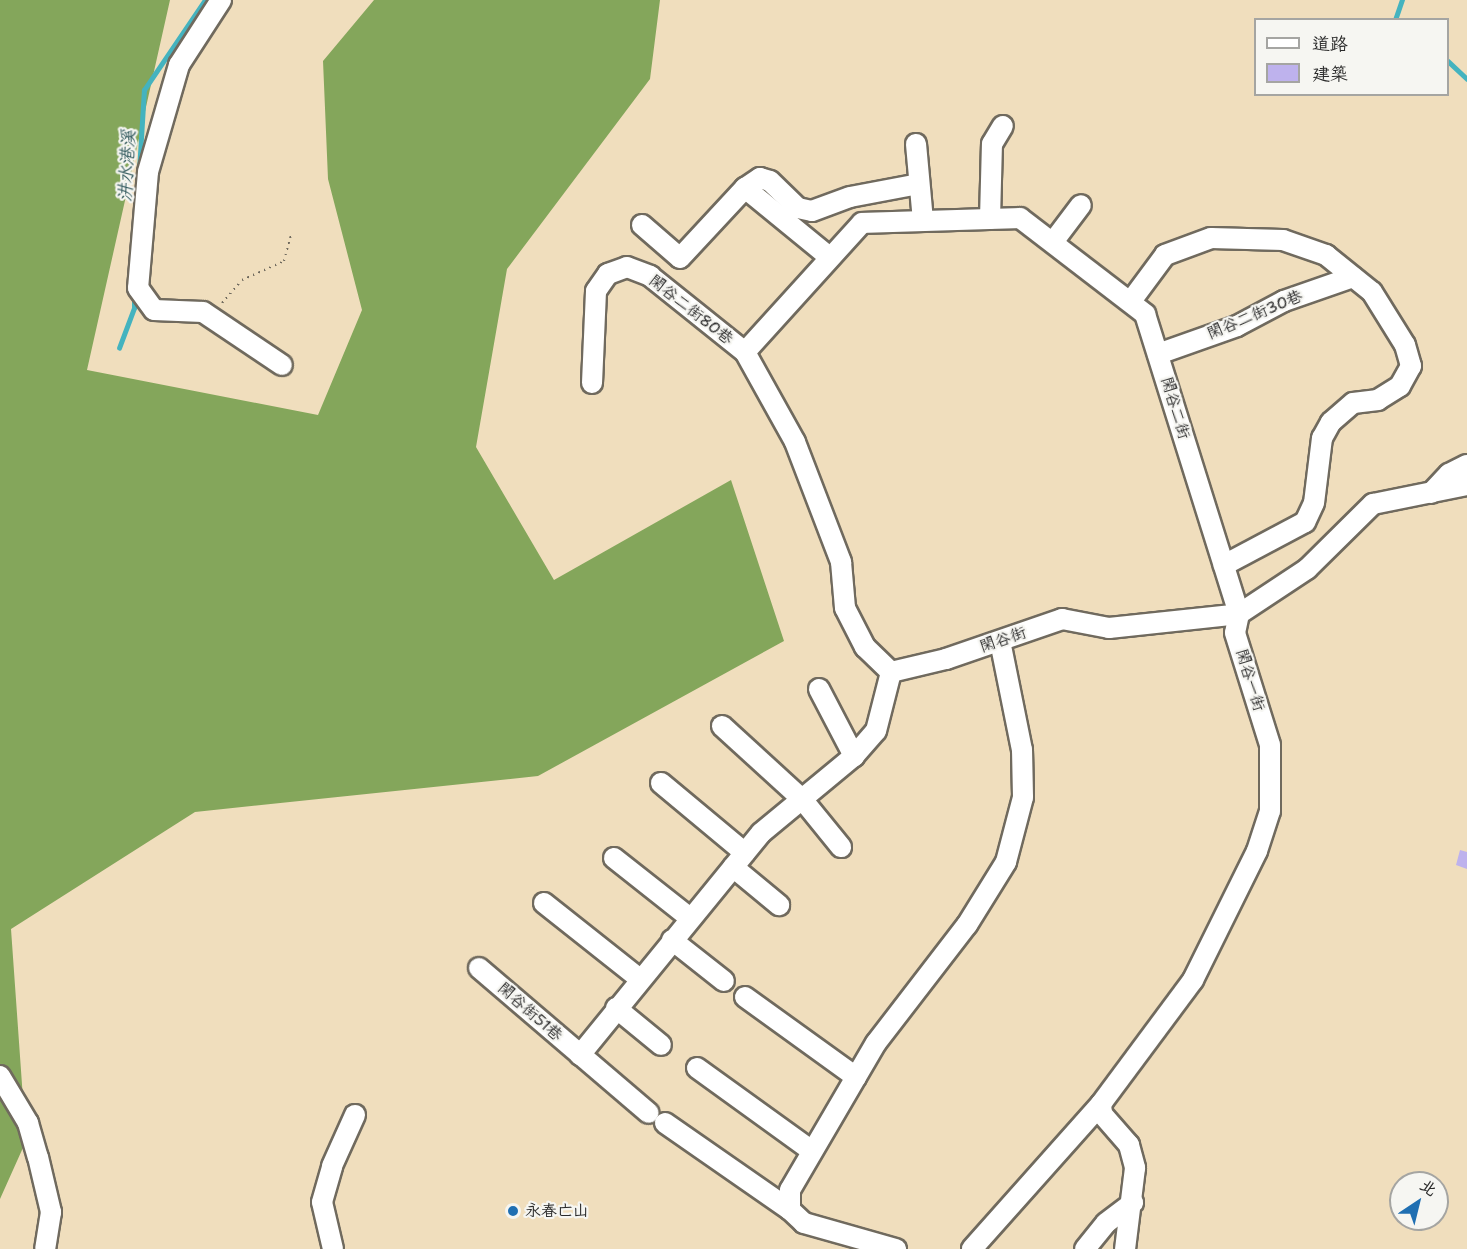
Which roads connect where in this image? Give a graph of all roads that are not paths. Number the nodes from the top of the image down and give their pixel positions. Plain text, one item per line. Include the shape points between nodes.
1 (221, 0) edge
2 (1003, 126) dead end
3 (916, 144) dead end
4 (919, 184) junction
5 (745, 188) junction
6 (1081, 205) dead end
7 (990, 219) junction
8 (923, 221) junction
9 (642, 225) dead end
10 (1053, 242) junction
11 (828, 256) junction
12 (1353, 277) junction
13 (1131, 301) junction
14 (745, 352) junction
15 (1158, 354) junction
16 (282, 365) dead end
17 (592, 383) dead end
18 (1467, 465) edge
19 (1467, 485) edge
20 (1431, 493) junction
21 (1224, 565) junction
22 (1239, 614) junction
23 (1000, 641) junction
24 (891, 672) junction
25 (819, 689) dead end
26 (723, 726) dead end
27 (854, 756) junction
28 (661, 783) dead end
29 (801, 799) junction
30 (841, 847) dead end
31 (614, 858) dead end
32 (739, 860) junction
33 (544, 903) dead end
34 (780, 905) dead end
35 (690, 918) junction
36 (672, 940) junction
37 (479, 968) dead end
38 (640, 979) junction
39 (724, 981) dead end
40 (745, 997) dead end
41 (616, 1008) junction
42 (661, 1045) dead end
43 (580, 1055) junction
44 (697, 1068) dead end
45 (0, 1076) edge
46 (856, 1077) junction
47 (1101, 1104) junction
48 (355, 1115) dead end
49 (812, 1151) junction
50 (1133, 1203) junction
51 (790, 1210) junction
52 (326, 1247) edge
53 (45, 1249) edge
54 (896, 1249) edge
55 (972, 1249) edge
56 (1085, 1249) edge
57 (1125, 1249) edge

1 - 16 street via 179,65 148,172 138,288 154,310 202,312
2 - 7 street via 992,144
3 - 4 street
4 - 5 street via 850,196 812,211 798,208 770,181 760,178
4 - 8 street
5 - 9 street via 680,258
5 - 11 street
6 - 10 street
7 - 8 street, 閑谷二街
7 - 10 street, 閑谷二街 via 1020,218
8 - 11 street, 閑谷二街 via 862,223
10 - 13 street, 閑谷二街
11 - 14 street, 閑谷二街
12 - 13 street via 1326,255 1283,240 1211,238 1165,255
12 - 15 street, 閑谷二街30巷 via 1284,301 1237,326
12 - 21 street via 1372,292 1406,345 1411,366 1400,386 1378,400 1353,403 1331,422 1322,438 1314,503 1305,522
13 - 15 street, 閑谷二街 via 1145,314
14 - 17 street, 閑谷二街80巷 via 650,276 627,267 608,274 596,291
14 - 24 street via 795,442 841,562 845,608 865,647
15 - 21 street, 閑谷二街
18 - 20 street via 1449,474
19 - 20 street, 閑谷街
20 - 22 street, 閑谷街 via 1373,504 1307,569
21 - 22 street, 閑谷二街
22 - 23 street, 閑谷街 via 1109,628 1062,620
22 - 47 street, 閑谷一街 via 1235,633 1270,745 1270,811 1257,851 1193,980
23 - 24 street, 閑谷街
23 - 46 street via 1022,750 1023,797 1006,862 967,925 876,1043
24 - 27 street via 876,731
25 - 27 street
26 - 29 street
27 - 29 street
28 - 32 street
29 - 30 street
29 - 32 street via 761,833
31 - 35 street
32 - 34 street
32 - 35 street
33 - 38 street
35 - 36 street
36 - 38 street
36 - 39 street
37 - 43 street, 閑谷街51巷
38 - 41 street
40 - 46 street
41 - 42 street
41 - 43 street
43 - 51 street, 閑谷街51巷 via 657,1118
44 - 49 street
45 - 53 street via 28,1124 38,1157 51,1212
46 - 49 street
47 - 50 street via 1101,1114 1129,1145 1135,1168
47 - 55 street, 閑谷一街
48 - 52 street via 332,1166 322,1202
49 - 51 street via 790,1190
50 - 56 street via 1106,1223
50 - 57 street
51 - 54 street, 閑谷街51巷 via 804,1223

